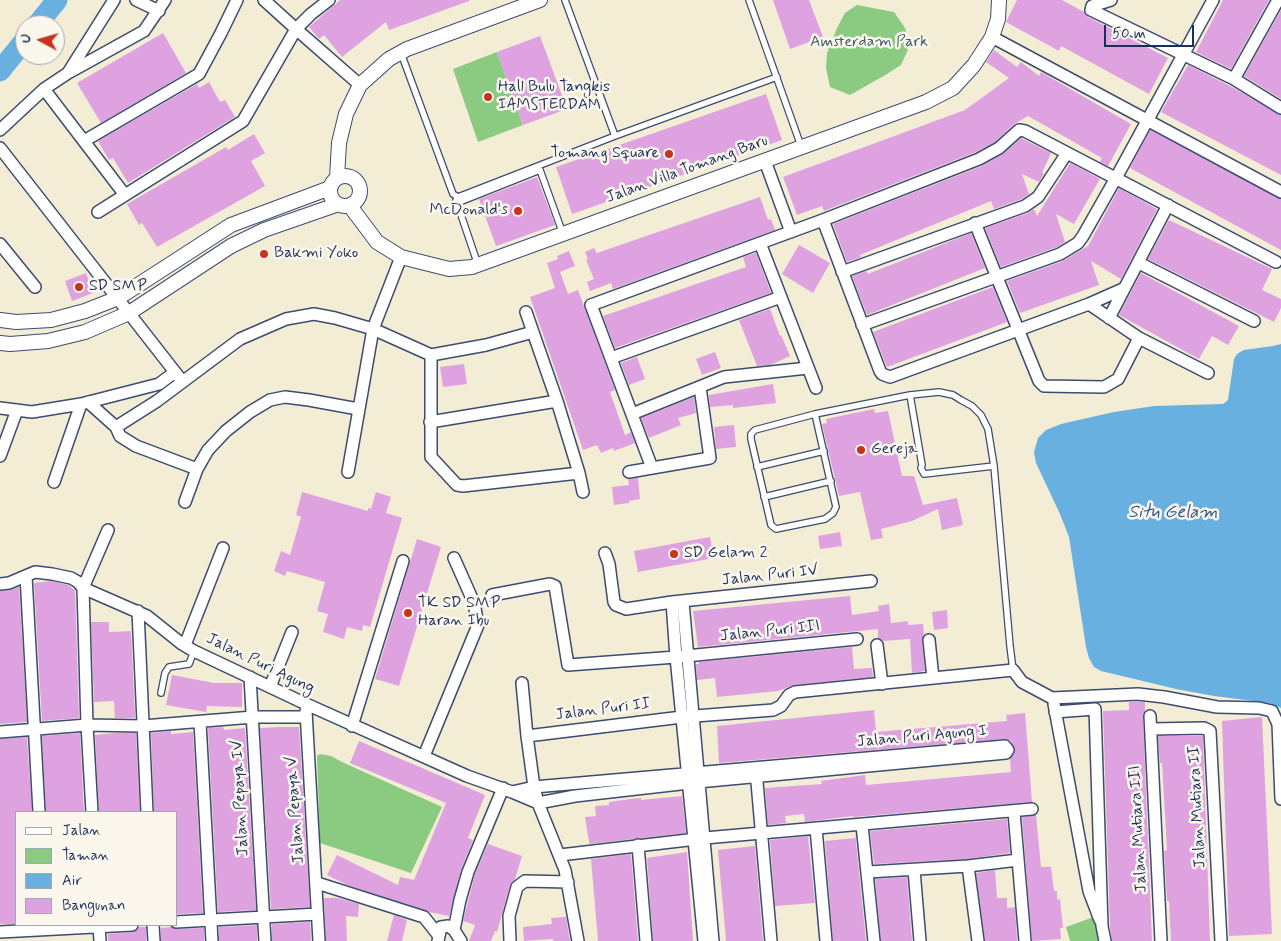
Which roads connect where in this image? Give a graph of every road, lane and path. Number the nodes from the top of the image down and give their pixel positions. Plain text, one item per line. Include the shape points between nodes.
1 (114, 0) edge
2 (136, 0) edge
3 (165, 0) edge
4 (237, 0) edge
5 (264, 0) edge
6 (329, 0) edge
7 (540, 0) edge
8 (564, 0) edge
9 (749, 0) edge
10 (999, 0) edge
11 (1111, 0) edge
12 (1214, 0) edge
13 (1278, 0) edge
14 (159, 12) junction
15 (296, 30) junction
16 (992, 37) junction
17 (401, 52) junction
18 (1183, 54) junction
19 (68, 73) junction
20 (777, 78) junction
21 (1234, 79) junction
22 (360, 85) junction
23 (44, 89) junction
24 (1281, 107) edge
25 (1148, 120) junction
26 (0, 130) edge
27 (615, 136) junction
28 (84, 141) junction
29 (802, 147) junction
30 (0, 148) edge
31 (1067, 153) junction
32 (764, 161) junction
33 (1116, 178) junction
34 (333, 183) junction
35 (1281, 192) edge
36 (125, 195) junction
37 (456, 200) junction
38 (1168, 204) junction
39 (343, 206) junction
40 (98, 212) dead end
41 (823, 220) junction
42 (975, 224) junction
43 (791, 232) junction
44 (563, 234) junction
45 (760, 243) junction
46 (0, 244) edge
47 (401, 257) junction
48 (6, 258) edge
49 (1139, 262) junction
50 (1276, 262) dead end
51 (478, 265) junction
52 (842, 272) junction
53 (996, 276) junction
54 (35, 287) dead end
55 (1123, 290) junction
56 (781, 297) junction
57 (118, 298) junction
58 (1089, 304) junction
59 (526, 312) dead end
60 (129, 313) junction
61 (1109, 318) junction
62 (0, 320) edge
63 (1254, 321) dead end
64 (862, 325) junction
65 (373, 329) junction
66 (1018, 330) junction
67 (533, 332) junction
68 (1139, 338) junction
69 (0, 343) edge
70 (431, 355) junction
71 (610, 358) junction
72 (808, 368) junction
73 (175, 372) junction
74 (1208, 373) dead end
75 (182, 381) junction
76 (700, 387) junction
77 (816, 388) dead end
78 (910, 395) junction
79 (557, 401) junction
80 (84, 403) junction
81 (0, 408) edge
82 (358, 409) junction
83 (17, 410) junction
84 (632, 414) junction
85 (815, 414) junction
86 (430, 422) junction
87 (116, 426) junction
88 (824, 450) junction
89 (0, 456) edge
90 (994, 466) junction
91 (757, 467) junction
92 (652, 468) junction
93 (197, 469) junction
94 (348, 472) dead end
95 (628, 472) dead end
96 (579, 473) junction
97 (831, 481) junction
98 (54, 482) dead end
99 (583, 492) dead end
100 (764, 497) junction
101 (185, 502) dead end
102 (108, 530) dead end
103 (223, 548) dead end
104 (605, 553) dead end
105 (454, 558) dead end
106 (403, 560) dead end
107 (26, 576) junction
108 (871, 581) dead end
109 (0, 584) edge
110 (83, 588) junction
111 (492, 595) dead end
112 (678, 602) junction
113 (138, 611) junction
114 (292, 632) dead end
115 (857, 639) dead end
116 (929, 640) dead end
117 (878, 645) dead end
118 (190, 648) junction
119 (682, 657) junction
120 (1013, 670) junction
121 (250, 677) junction
122 (934, 678) junction
123 (522, 683) dead end
124 (882, 684) junction
125 (270, 687) junction
126 (161, 693) dead end
127 (1052, 698) junction
128 (306, 704) junction
129 (1055, 712) junction
130 (1150, 716) dead end
131 (253, 717) junction
132 (306, 717) junction
133 (688, 717) junction
134 (200, 722) junction
135 (87, 726) junction
136 (143, 726) junction
137 (352, 726) junction
138 (1151, 729) junction
139 (34, 730) junction
140 (0, 732) edge
141 (527, 736) junction
142 (424, 756) junction
143 (898, 760) junction
144 (756, 773) junction
145 (693, 778) junction
146 (534, 787) junction
147 (507, 790) junction
148 (1281, 799) edge
149 (538, 803) junction
150 (1032, 809) dead end
151 (39, 811) edge
152 (92, 811) edge
153 (147, 811) edge
154 (1014, 812) junction
155 (862, 825) junction
156 (816, 828) junction
157 (762, 835) junction
158 (700, 839) junction
159 (638, 845) junction
160 (560, 855) junction
161 (1018, 860) junction
162 (968, 866) junction
163 (914, 870) junction
164 (868, 872) junction
165 (568, 882) junction
166 (317, 883) junction
167 (318, 914) junction
168 (264, 917) junction
169 (210, 920) junction
170 (178, 922) edge
171 (99, 926) edge
172 (153, 926) edge
173 (1102, 926) junction
174 (454, 930) junction
175 (0, 932) edge
176 (46, 932) edge
177 (438, 938) edge
178 (100, 941) edge
179 (154, 941) edge
180 (212, 941) edge
181 (265, 941) edge
182 (319, 941) edge
183 (461, 941) edge
184 (510, 941) edge
185 (578, 941) edge
186 (646, 941) edge
187 (704, 941) edge
188 (713, 941) edge
189 (771, 941) edge
190 (826, 941) edge
191 (874, 941) edge
192 (920, 941) edge
193 (978, 941) edge
194 (1025, 941) edge
195 (1105, 941) edge
196 (1161, 941) edge
197 (1221, 941) edge

1 - 19 street
2 - 14 street
3 - 14 street
4 - 28 street via 199,74
5 - 15 street
6 - 15 street
7 - 17 street
8 - 27 lane
9 - 20 lane
10 - 16 street, Jalan Villa Tomang Baru via 998,19
11 - 18 street via 1092,6 1091,10
12 - 18 street
13 - 21 street
14 - 19 street via 144,31
15 - 22 street
15 - 36 street via 243,121
16 - 25 street
16 - 29 street, Jalan Villa Tomang Baru via 974,65 953,88 926,102
17 - 22 street
17 - 37 lane
18 - 21 street
18 - 25 street
19 - 23 street
20 - 27 lane
20 - 29 lane
21 - 24 street
22 - 34 street via 346,114
23 - 26 street
23 - 28 street
25 - 33 street
25 - 35 street
27 - 37 lane
28 - 36 street
29 - 32 street, Jalan Villa Tomang Baru
30 - 57 street
31 - 33 street
31 - 41 street via 1019,130 988,155
31 - 42 street via 1038,196 1025,206
32 - 43 street
32 - 44 street, Jalan Villa Tomang Baru
33 - 38 street
33 - 53 street via 1078,243 1060,254
34 - 39 street via 331,200
34 - 39 street via 349,176 360,187 359,198
34 - 57 street via 231,226
36 - 40 street
37 - 44 lane via 540,170
37 - 51 lane
38 - 49 street
38 - 50 street
39 - 47 street, Jalan Villa Tomang Baru via 377,242
39 - 60 street via 264,230 231,246
41 - 43 street
41 - 52 street
42 - 52 street
42 - 53 street
43 - 45 street
44 - 51 street, Jalan Villa Tomang Baru
45 - 56 street
45 - 71 street via 591,305
46 - 48 street
47 - 51 street, Jalan Villa Tomang Baru via 450,269
47 - 65 street
48 - 54 street
49 - 55 street
49 - 63 street
52 - 64 street
53 - 64 street
53 - 66 street
55 - 58 street
55 - 61 street
56 - 71 street
56 - 72 street
57 - 60 street
57 - 62 street via 51,320
58 - 61 street
58 - 66 street
59 - 67 street
60 - 69 street via 85,332 48,341
60 - 73 street
61 - 68 street
64 - 66 street via 880,371 890,377
65 - 70 street
65 - 75 street via 314,314 286,320 240,339
65 - 82 street
66 - 68 street via 1044,386 1104,387 1118,379
67 - 70 street
67 - 79 street
68 - 74 street
70 - 86 street
71 - 84 street
72 - 76 street via 724,377
72 - 77 street
73 - 75 street
73 - 80 street via 159,384
75 - 87 street
76 - 84 street
76 - 92 street via 710,458
78 - 85 lane
78 - 90 lane via 939,392 953,395 972,406 988,429
78 - 90 lane via 924,474
79 - 86 street
79 - 96 street
80 - 83 street via 44,410
80 - 87 street
80 - 98 street
81 - 83 street
82 - 93 street via 285,397 270,400 226,430 208,450
82 - 94 street
83 - 89 street
84 - 92 street
85 - 88 lane
85 - 91 lane via 755,430 751,439
86 - 96 street via 431,457 460,486
87 - 93 street via 120,436 136,446
88 - 91 lane
88 - 97 lane
90 - 120 lane
91 - 100 lane
92 - 95 street
93 - 101 street
96 - 99 street
97 - 100 lane
97 - 100 lane via 836,507 825,519 776,529 771,525
102 - 110 street
103 - 118 street
104 - 112 street via 616,605 626,609
105 - 142 street via 474,603 478,625
106 - 137 street
107 - 109 street, Jalan Puri Agung
107 - 110 street, Jalan Puri Agung via 35,572 52,574 71,578
107 - 139 street
108 - 112 street, Jalan Puri IV
110 - 113 street, Jalan Puri Agung
110 - 135 street
111 - 119 street, Jalan Puri III via 550,584 555,586 568,665
112 - 119 street
113 - 118 street, Jalan Puri Agung
113 - 136 street
114 - 125 street
115 - 119 street, Jalan Puri III
116 - 122 street
117 - 124 street
118 - 121 street, Jalan Puri Agung
118 - 126 lane via 189,664 169,667
119 - 133 street
120 - 122 street, Jalan Puri II
120 - 127 street via 1022,682
121 - 125 street, Jalan Puri Agung
121 - 131 street, Jalan Pepaya IV
122 - 124 street, Jalan Puri II
123 - 141 street
124 - 133 street, Jalan Puri II via 795,692 773,710
125 - 128 street, Jalan Puri Agung
127 - 129 street
127 - 148 street via 1138,694 1217,707 1267,709 1278,724
128 - 132 street, Jalan Pepaya V
128 - 137 street, Jalan Puri Agung
129 - 173 street via 1092,901
129 - 173 street via 1095,709
130 - 138 street, Jalan Mutiara III
131 - 132 street
131 - 134 street
131 - 168 street, Jalan Pepaya IV
132 - 166 street, Jalan Pepaya V
133 - 141 street, Jalan Puri II
133 - 145 street
134 - 136 street
134 - 169 street
135 - 136 street
135 - 139 street
135 - 152 street
136 - 153 street
137 - 142 street, Jalan Puri Agung
138 - 196 street, Jalan Mutiara III
138 - 197 street, Jalan Mutiara II via 1204,728 1210,731
139 - 140 street
139 - 151 street
141 - 146 street
142 - 147 street, Jalan Puri Agung
143 - 143 street, Jalan Puri Agung I via 1005,746 1008,750 1006,753
143 - 144 street, Jalan Puri Agung I
144 - 145 street, Jalan Puri Agung I
144 - 157 street
145 - 146 street, Jalan Puri Agung I
145 - 149 street, Jalan Puri Agung I
145 - 158 street
146 - 147 street, Jalan Puri Agung I
146 - 149 street
147 - 149 street, Jalan Puri Agung
147 - 174 street via 468,872
149 - 160 street
150 - 154 street
154 - 155 street
154 - 161 street
155 - 156 street
155 - 164 street
156 - 157 street
156 - 190 street
157 - 158 street
157 - 189 street
158 - 159 street
158 - 187 street
158 - 188 street
159 - 160 street
159 - 186 street
160 - 165 street
161 - 162 street
161 - 194 street
162 - 163 street
162 - 193 street
163 - 164 street
163 - 192 street
164 - 191 street
165 - 184 street via 525,880 517,887 509,916
165 - 185 street
166 - 167 street, Jalan Pepaya V
166 - 177 street via 424,917
167 - 168 street
167 - 182 street, Jalan Pepaya V
168 - 169 street
168 - 181 street, Jalan Pepaya IV
169 - 170 street
169 - 180 street
171 - 176 street
171 - 178 street
172 - 179 street
173 - 195 street
174 - 177 street via 448,926 441,927
174 - 183 street
175 - 176 street

